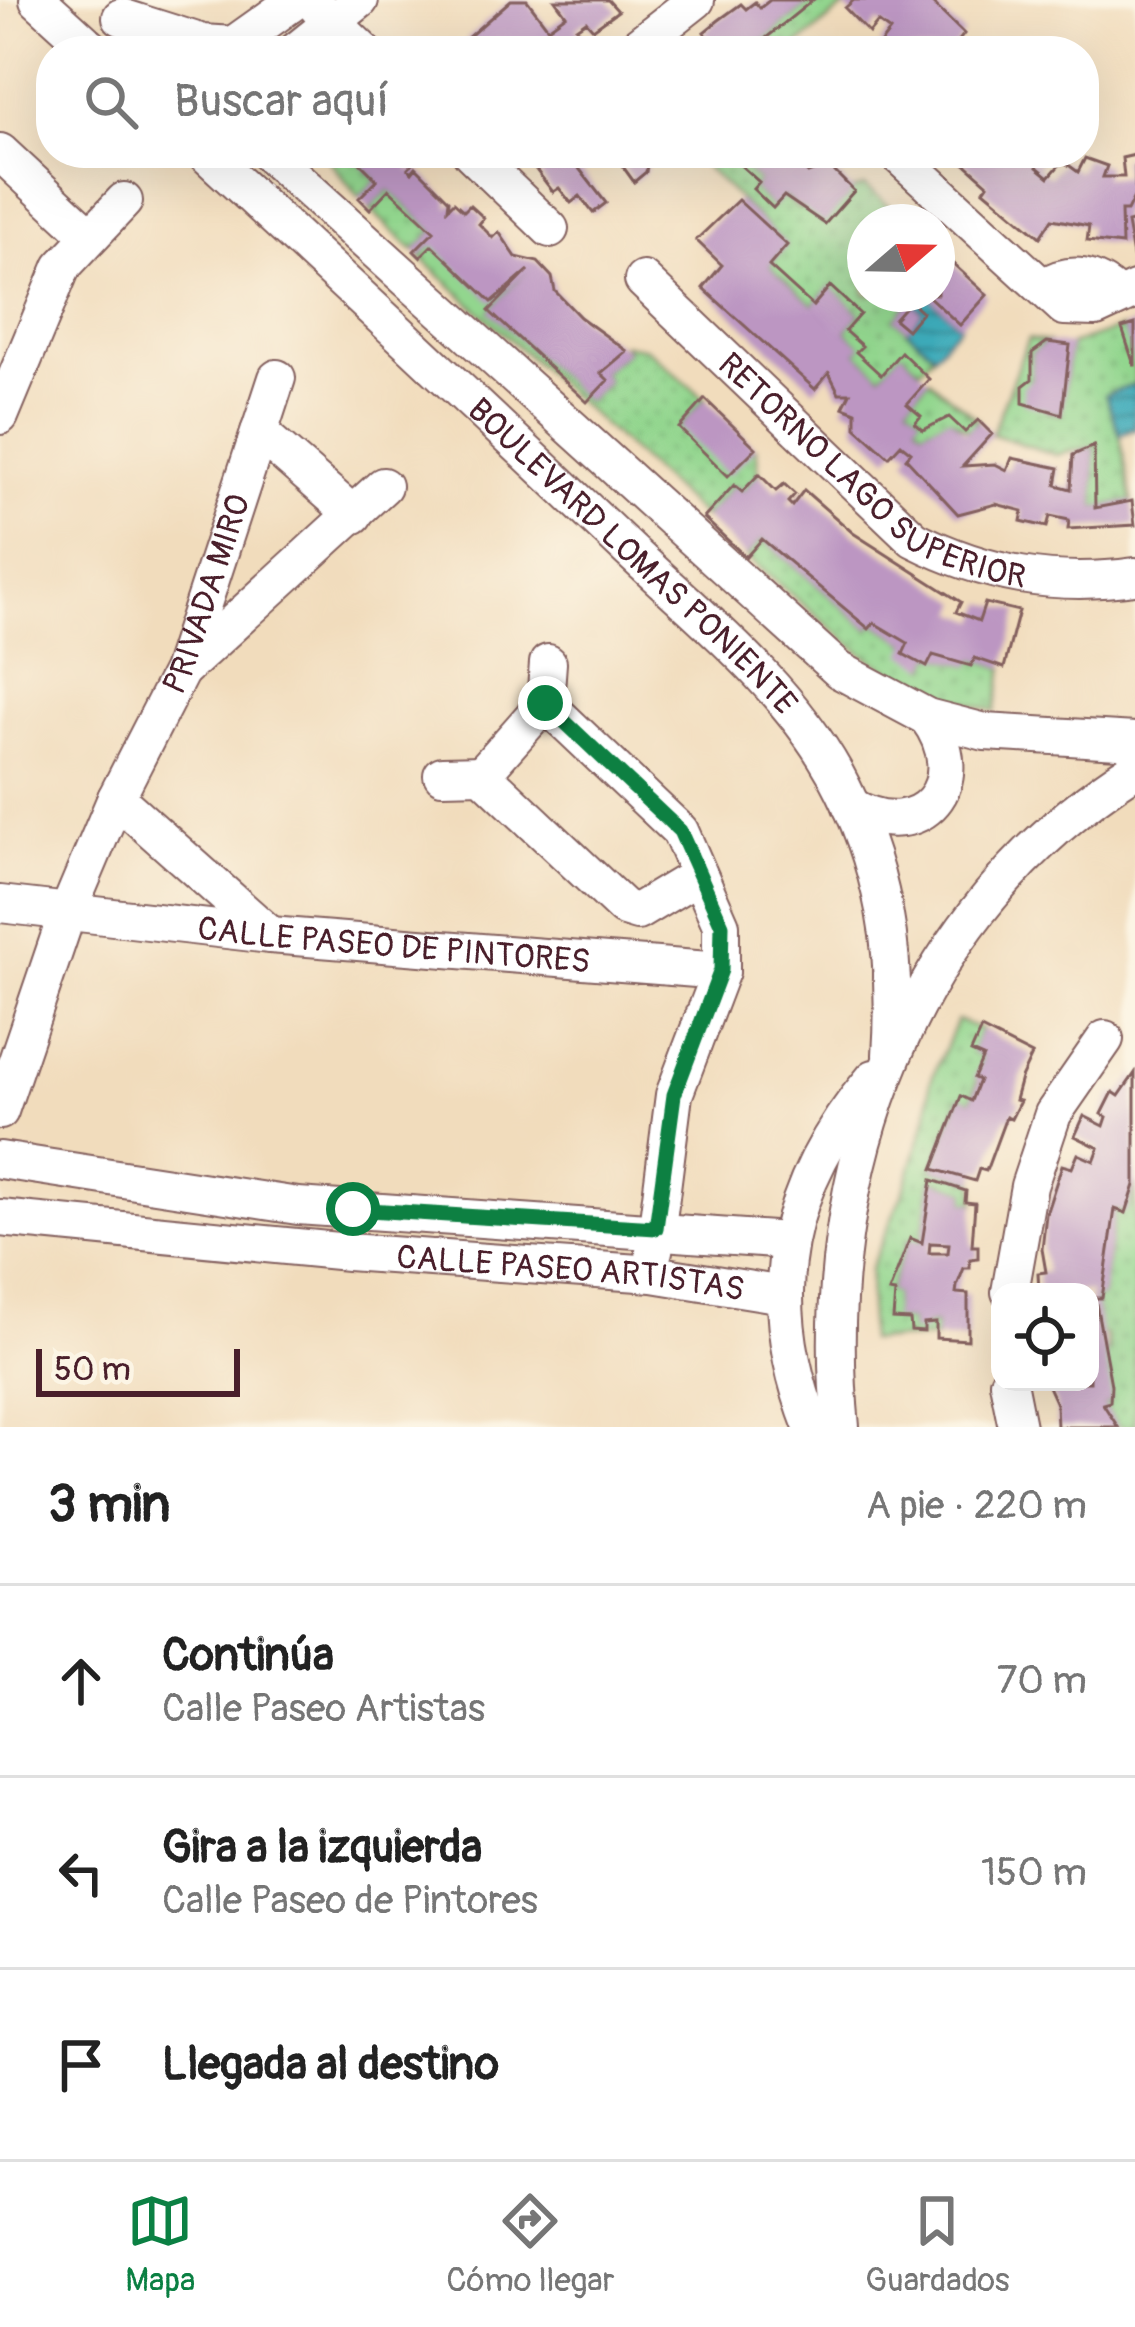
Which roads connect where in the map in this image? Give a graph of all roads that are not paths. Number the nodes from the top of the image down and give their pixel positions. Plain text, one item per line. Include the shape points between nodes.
1 (38, 0) edge
2 (296, 0) edge
3 (696, 0) edge
4 (334, 7) edge
5 (112, 9) edge
6 (78, 36) edge
7 (142, 36) edge
8 (184, 36) edge
9 (250, 36) edge
10 (309, 36) edge
11 (353, 36) edge
12 (650, 36) edge
13 (0, 152) edge
14 (221, 168) edge
15 (284, 168) edge
16 (298, 168) edge
17 (495, 168) edge
18 (911, 168) edge
19 (308, 190) junction
20 (124, 201) dead end
21 (550, 229) dead end
22 (88, 234) junction
23 (643, 280) dead end
24 (1126, 293) edge
25 (277, 378) dead end
26 (0, 416) edge
27 (259, 432) junction
28 (383, 486) dead end
29 (354, 514) junction
30 (1135, 576) edge
31 (548, 663) dead end
32 (181, 671) junction
33 (545, 703) junction
34 (927, 717) junction
35 (1135, 741) edge
36 (1135, 769) edge
37 (482, 774) junction
38 (442, 775) dead end
39 (116, 798) junction
40 (851, 806) junction
41 (697, 877) junction
42 (0, 904) edge
43 (68, 914) junction
44 (270, 935) junction
45 (721, 970) junction
46 (1105, 1039) dead end
47 (890, 1058) junction
48 (0, 1111) edge
49 (0, 1160) edge
50 (298, 1206) junction
51 (353, 1209) junction
52 (0, 1218) edge
53 (656, 1228) junction
54 (788, 1241) junction
55 (292, 1244) junction
56 (348, 1252) junction
57 (652, 1274) junction
58 (1012, 1283) edge
59 (783, 1295) junction
60 (1010, 1391) edge
61 (812, 1427) edge
62 (841, 1427) edge
63 (1017, 1427) edge

1 - 6 street
2 - 9 street
3 - 12 street
4 - 10 street
4 - 11 street
5 - 7 street
5 - 8 street
13 - 22 street
14 - 40 street, BOULEVARD LOMAS PONIENTE via 775,690 809,730
15 - 19 street, BOULEVARD LOMAS PONIENTE
16 - 19 street
17 - 21 street
18 - 24 street via 1045,286 1077,275
19 - 34 street, BOULEVARD LOMAS PONIENTE via 812,651
20 - 22 street
22 - 26 street via 36,320
23 - 30 street, RETORNO LAGO SUPERIOR via 914,539 965,565 1023,577
25 - 27 street, PRIVADA MIRO
27 - 29 street, PRIVADA MIRO
27 - 32 street, PRIVADA MIRO
28 - 29 street, PRIVADA MIRO
29 - 32 street, PRIVADA MIRO
31 - 33 street
32 - 39 street
33 - 37 street
33 - 41 street via 680,831
34 - 35 street, BOULEVARD LOMAS PONIENTE via 1039,739
34 - 40 street via 949,765 925,810 901,821 874,820
36 - 47 street via 1041,842 982,906
37 - 38 street
37 - 41 street via 624,908 637,912
39 - 43 street
39 - 44 street
40 - 47 street, BOULEVARD LOMAS PONIENTE via 891,931
41 - 45 street via 722,925
42 - 43 street, CALLE PASEO DE PINTORES
43 - 44 street, CALLE PASEO DE PINTORES
43 - 48 street
44 - 45 street, CALLE PASEO DE PINTORES
45 - 53 street via 674,1095
46 - 58 street via 1053,1114 1029,1186
47 - 54 street via 836,1123 799,1194
47 - 62 street via 855,1158 837,1258
49 - 50 street, CALLE PASEO ARTISTAS
50 - 51 street, CALLE PASEO ARTISTAS
50 - 55 street
51 - 53 street, CALLE PASEO ARTISTAS
51 - 56 street
52 - 55 street, CALLE PASEO ARTISTAS
53 - 54 street, CALLE PASEO ARTISTAS
53 - 57 street
54 - 59 street
55 - 56 street, CALLE PASEO ARTISTAS
56 - 57 street, CALLE PASEO ARTISTAS
57 - 59 street, CALLE PASEO ARTISTAS
59 - 61 street
60 - 63 street

